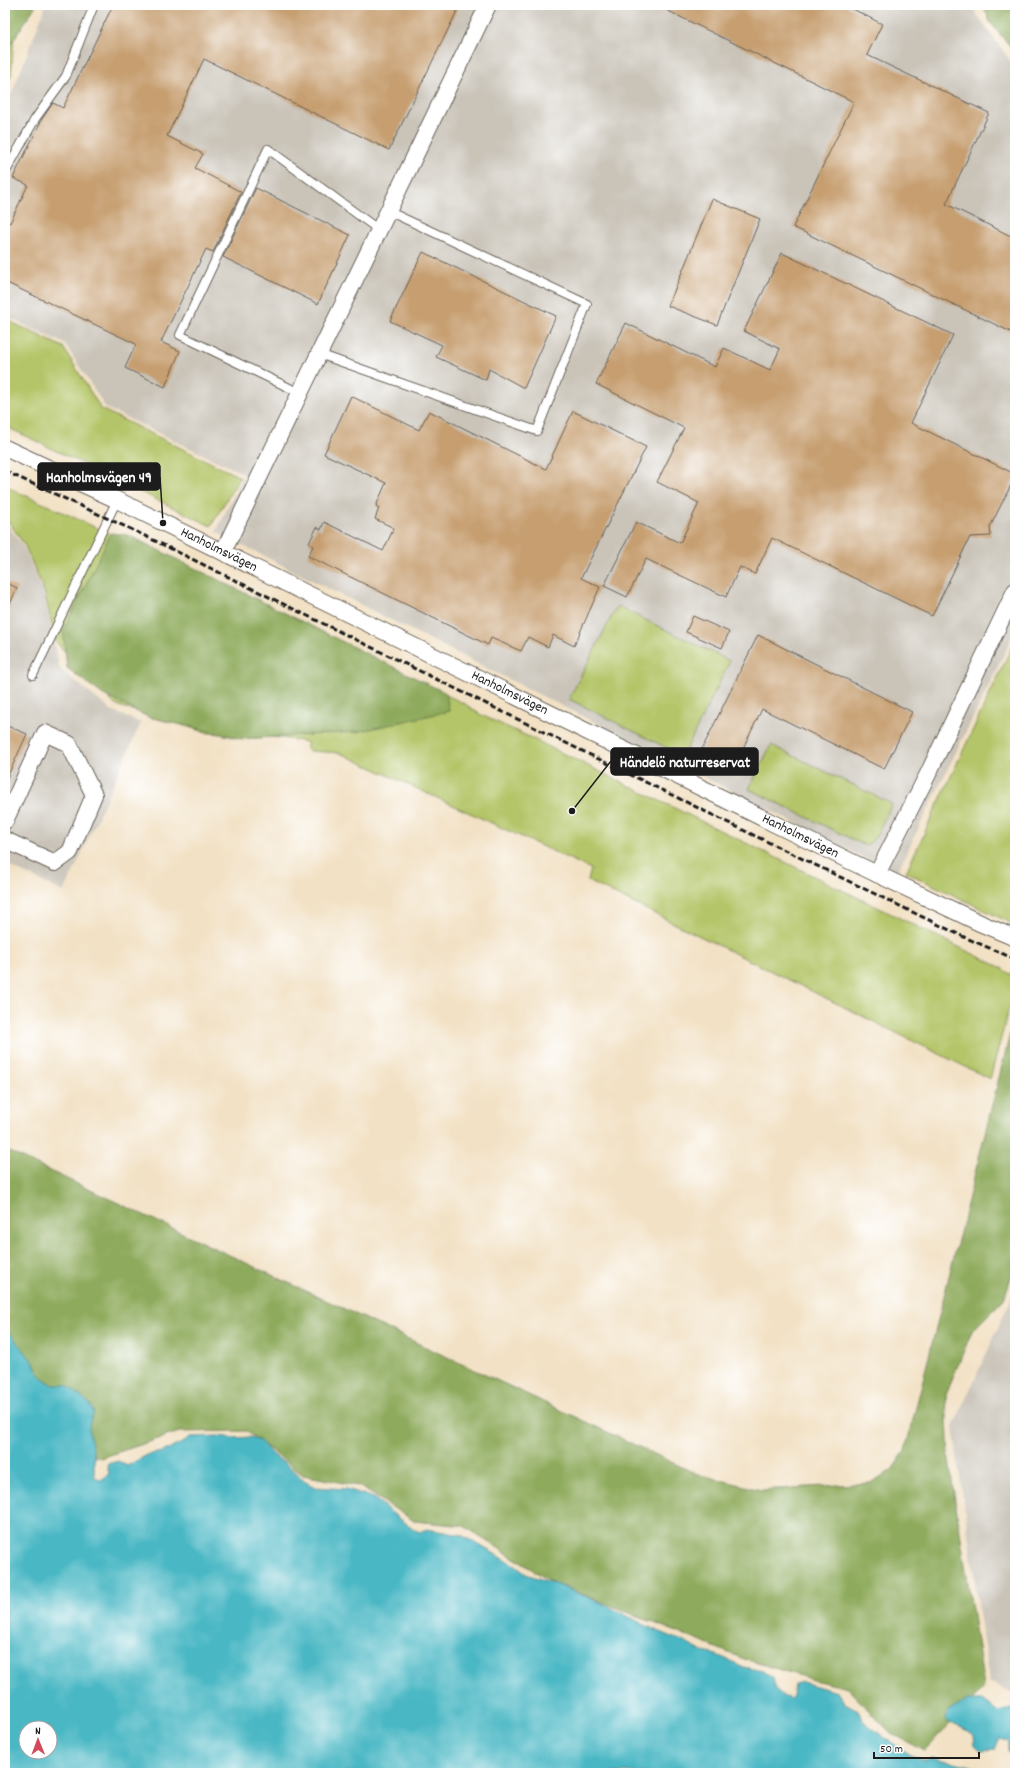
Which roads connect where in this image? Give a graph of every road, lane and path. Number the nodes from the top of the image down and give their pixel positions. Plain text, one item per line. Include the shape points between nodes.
1 (94, 5) edge
2 (488, 5) edge
3 (5, 173) edge
4 (388, 211) junction
5 (379, 230) junction
6 (319, 354) junction
7 (300, 394) junction
8 (5, 448) edge
9 (117, 500) junction
10 (223, 552) junction
11 (1015, 591) edge
12 (33, 675) dead end
13 (5, 821) edge
14 (5, 840) edge
15 (877, 874) junction
16 (1015, 938) edge

1 - 3 lane via 66,76 35,119
2 - 4 street
4 - 5 street
4 - 6 lane via 587,304 537,431
5 - 6 street
5 - 7 lane via 268,149 180,335
6 - 7 street
7 - 10 street
8 - 9 street, Hanholmsvägen
9 - 10 street, Hanholmsvägen
9 - 12 lane
10 - 15 street, Hanholmsvägen
11 - 15 street
13 - 14 street via 45,732 69,744 94,795 70,852 55,863
15 - 16 street, Hanholmsvägen

